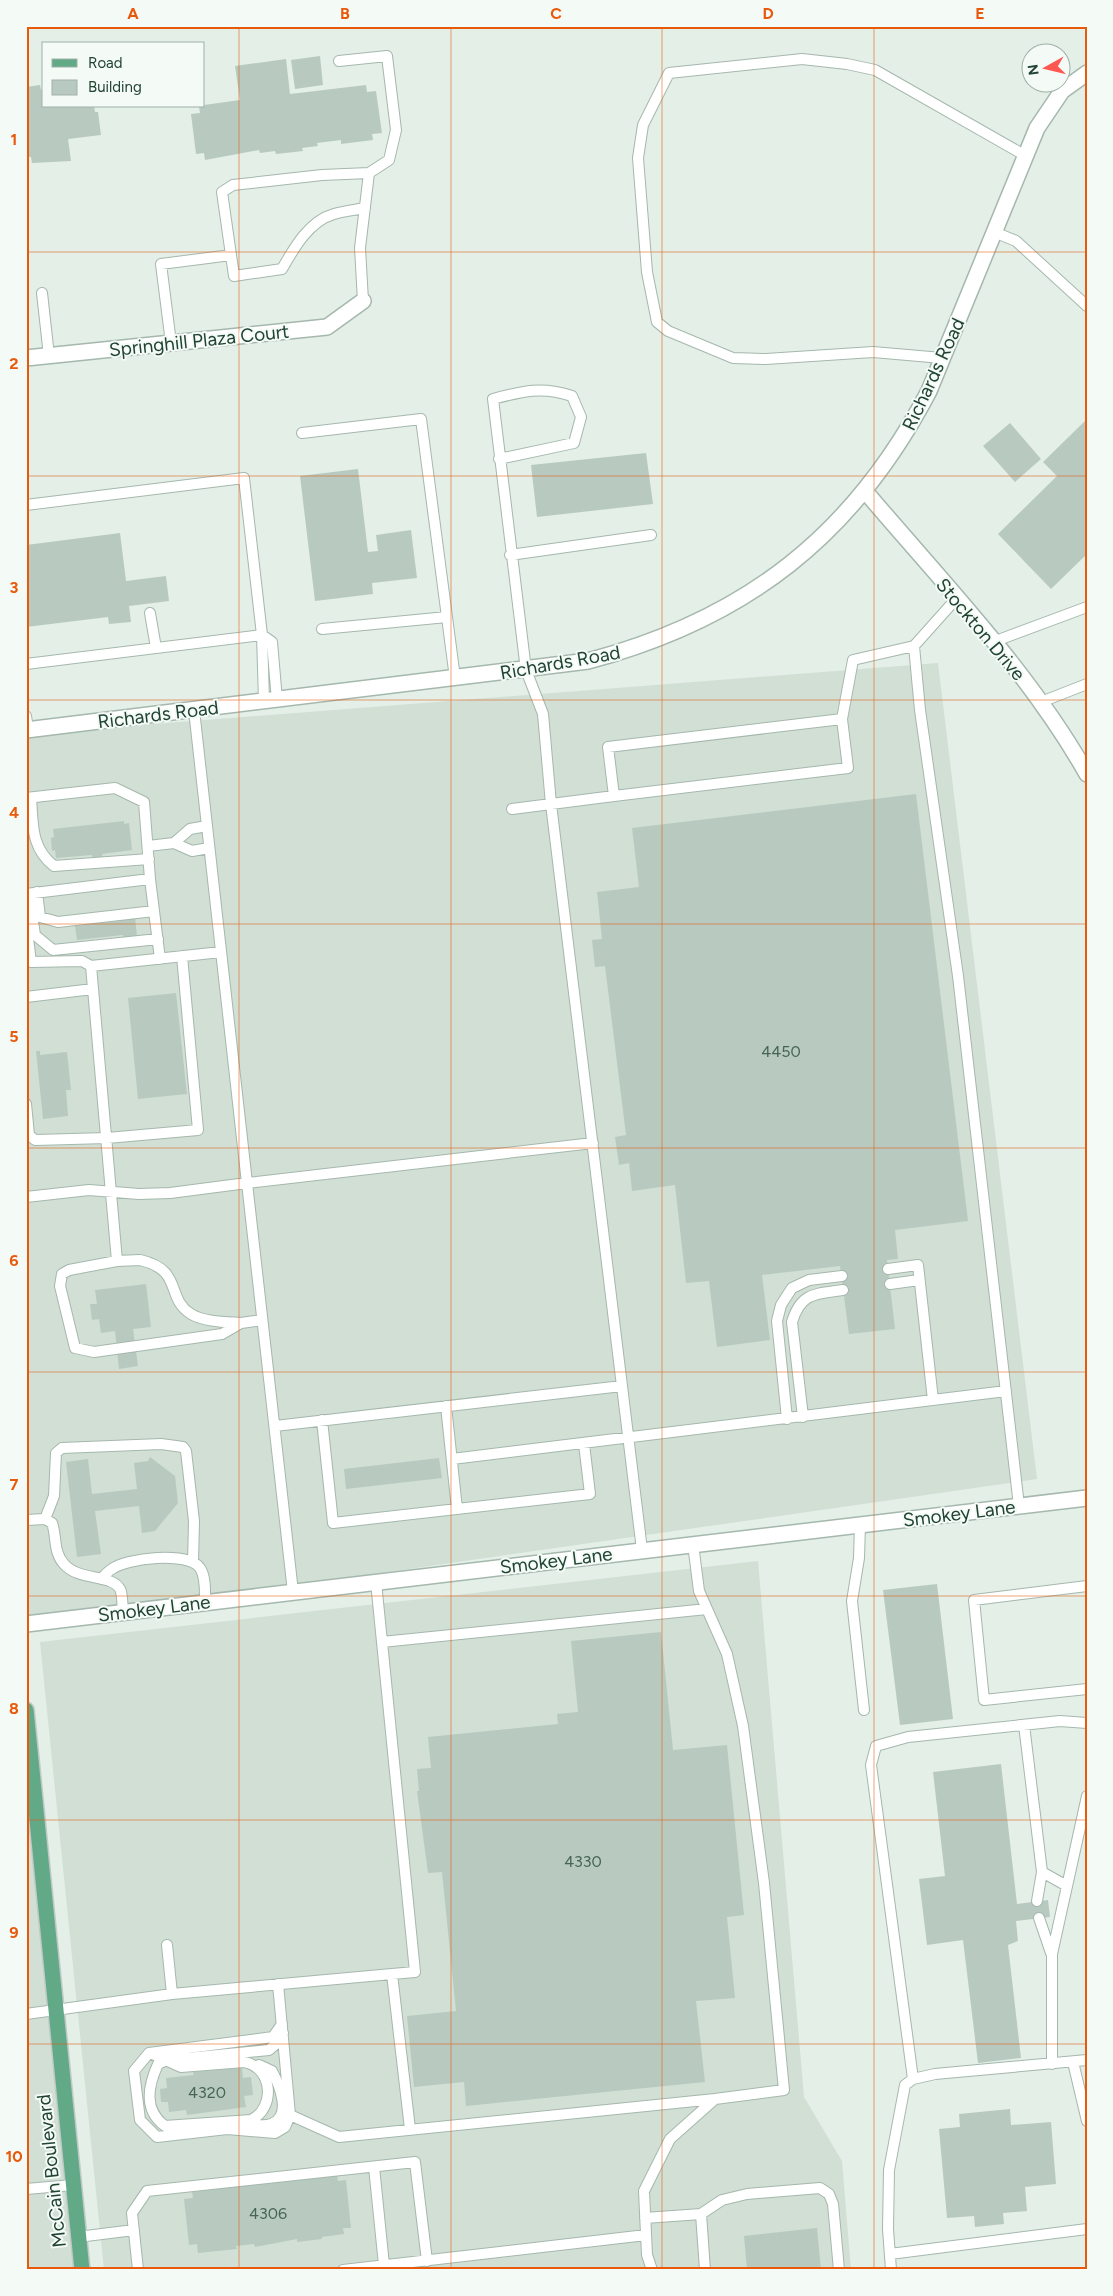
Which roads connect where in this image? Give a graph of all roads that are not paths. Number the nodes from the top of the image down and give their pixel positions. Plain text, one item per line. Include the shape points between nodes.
1 (339, 61) dead end
2 (1087, 73) edge
3 (1026, 156) junction
4 (369, 173) junction
5 (365, 208) junction
6 (994, 232) junction
7 (231, 255) junction
8 (42, 293) dead end
9 (363, 301) joint
10 (1086, 306) edge
11 (171, 343) junction
12 (48, 356) junction
13 (26, 358) edge
14 (942, 358) junction
15 (302, 433) dead end
16 (499, 459) junction
17 (865, 491) junction
18 (26, 505) edge
19 (651, 535) dead end
20 (510, 555) junction
21 (956, 599) junction
22 (1087, 607) edge
23 (150, 613) dead end
24 (447, 617) junction
25 (322, 629) dead end
26 (262, 635) junction
27 (993, 642) junction
28 (914, 646) junction
29 (156, 648) junction
30 (26, 664) edge
31 (526, 670) junction
32 (455, 678) junction
33 (1087, 684) edge
34 (270, 700) junction
35 (1041, 702) junction
36 (194, 710) junction
37 (842, 719) junction
38 (27, 725) edge
39 (1087, 774) edge
40 (614, 796) junction
41 (29, 798) edge
42 (551, 804) junction
43 (512, 809) dead end
44 (207, 826) junction
45 (174, 843) junction
46 (148, 846) junction
47 (209, 848) junction
48 (149, 858) junction
49 (150, 879) junction
50 (31, 893) edge
51 (154, 911) junction
52 (26, 922) edge
53 (158, 939) junction
54 (221, 952) junction
55 (182, 956) junction
56 (160, 958) junction
57 (91, 966) junction
58 (94, 989) junction
59 (26, 997) edge
60 (26, 1104) edge
61 (107, 1138) junction
62 (593, 1143) junction
63 (247, 1183) junction
64 (112, 1191) junction
65 (26, 1196) edge
66 (117, 1262) junction
67 (888, 1269) dead end
68 (842, 1276) dead end
69 (920, 1280) junction
70 (890, 1284) dead end
71 (844, 1290) dead end
72 (262, 1320) junction
73 (241, 1323) junction
74 (622, 1386) junction
75 (1006, 1391) junction
76 (932, 1400) junction
77 (446, 1406) junction
78 (803, 1417) junction
79 (787, 1419) junction
80 (322, 1420) junction
81 (275, 1426) junction
82 (629, 1439) junction
83 (584, 1444) junction
84 (452, 1459) junction
85 (1087, 1498) edge
86 (1019, 1506) junction
87 (457, 1509) junction
88 (45, 1519) junction
89 (26, 1520) edge
90 (860, 1524) junction
91 (693, 1544) junction
92 (642, 1550) junction
93 (193, 1562) junction
94 (101, 1580) junction
95 (376, 1582) junction
96 (1087, 1586) edge
97 (293, 1592) junction
98 (206, 1602) junction
99 (707, 1610) junction
100 (123, 1612) junction
101 (26, 1624) edge
102 (382, 1642) junction
103 (1087, 1689) edge
104 (26, 1710) edge
105 (864, 1710) dead end
106 (1087, 1722) edge
107 (1024, 1725) junction
108 (1087, 1796) edge
109 (1042, 1872) junction
110 (1067, 1886) junction
111 (1037, 1901) dead end
112 (1039, 1918) dead end
113 (168, 1946) dead end
114 (1052, 1954) junction
115 (392, 1974) junction
116 (278, 1984) junction
117 (172, 1994) junction
118 (55, 2011) junction
119 (26, 2014) edge
120 (283, 2029) junction
121 (149, 2053) junction
122 (167, 2060) junction
123 (1087, 2060) edge
124 (1074, 2062) junction
125 (254, 2064) junction
126 (1052, 2064) junction
127 (914, 2079) junction
128 (714, 2099) junction
129 (290, 2115) junction
130 (233, 2121) junction
131 (1087, 2121) edge
132 (410, 2129) junction
133 (374, 2167) junction
134 (73, 2185) junction
135 (26, 2189) edge
136 (701, 2214) junction
137 (645, 2218) junction
138 (1087, 2229) edge
139 (134, 2230) junction
140 (646, 2235) junction
141 (78, 2237) junction
142 (890, 2254) junction
143 (427, 2260) junction
144 (384, 2265) junction
145 (82, 2270) edge
146 (138, 2270) edge
147 (343, 2270) edge
148 (652, 2270) edge
149 (705, 2270) edge
150 (839, 2270) edge
151 (890, 2270) edge

1 - 4 lane via 387,56 396,130 389,160
2 - 3 street, Richards Road via 1062,90 1054,100 1037,128
3 - 6 street, Richards Road
3 - 14 lane via 875,70 802,59 669,73 643,125 638,158 647,272 657,322 668,331 732,358 873,352
4 - 5 lane
4 - 7 lane via 322,174 233,185 222,192
5 - 7 lane via 332,214 314,226 298,241 282,269 234,276
5 - 9 lane via 360,248
6 - 10 lane via 1016,241
6 - 14 street, Richards Road
7 - 11 lane via 162,264
8 - 12 lane
9 - 11 street, Springhill Plaza Court via 327,327
11 - 12 street, Springhill Plaza Court
12 - 13 street, Springhill Plaza Court
14 - 17 street, Richards Road via 908,430
15 - 24 lane via 420,419
16 - 16 lane via 493,399 527,390 552,390 572,396 581,417 574,443
16 - 20 lane
17 - 21 street, Stockton Drive
17 - 31 street, Richards Road via 830,529 763,586 695,624 633,649
18 - 26 lane via 244,478
19 - 20 lane
20 - 31 lane
21 - 27 street, Stockton Drive
21 - 28 lane
22 - 27 lane
23 - 29 lane
24 - 25 lane
24 - 32 lane
26 - 29 lane
26 - 34 lane
27 - 35 street, Stockton Drive
28 - 37 lane via 853,660
28 - 75 lane via 920,710 958,976
29 - 30 lane
31 - 32 street, Richards Road
31 - 42 lane via 543,714
32 - 34 street, Richards Road
33 - 35 lane
34 - 36 street, Richards Road
35 - 39 street, Stockton Drive via 1062,730
36 - 38 street, Richards Road
36 - 44 lane
37 - 40 lane via 608,747
37 - 40 lane via 848,768
40 - 42 lane
41 - 46 lane via 115,788 144,802
41 - 48 lane via 35,843 43,858 54,866
42 - 43 lane
42 - 62 lane
44 - 45 lane via 190,829
44 - 47 lane
45 - 46 lane
45 - 47 lane via 192,851
46 - 48 lane
47 - 54 lane
48 - 49 lane
49 - 50 lane
49 - 51 lane
50 - 51 lane via 40,917 58,922
50 - 53 lane via 35,935 53,950
51 - 53 lane
52 - 57 lane via 31,962 82,961
53 - 56 lane
54 - 55 lane
54 - 63 lane
55 - 56 lane
55 - 61 lane via 198,1130
56 - 57 lane
57 - 58 lane
58 - 59 lane
58 - 61 lane
60 - 61 lane via 29,1135 33,1139
61 - 64 lane
62 - 63 lane
62 - 74 lane
63 - 64 lane via 170,1193
63 - 72 lane
64 - 65 lane
64 - 66 lane
66 - 73 lane via 140,1260 157,1264 170,1278 180,1303 192,1314
66 - 73 lane via 62,1274 60,1286 75,1348 94,1352 222,1334
67 - 69 lane via 918,1265
68 - 79 lane via 800,1284 792,1288 781,1305 777,1321
69 - 70 lane
69 - 76 lane
71 - 78 lane via 812,1295 796,1309 792,1322
72 - 73 lane
72 - 81 lane
74 - 77 lane
74 - 82 lane
75 - 76 lane
75 - 86 lane
76 - 78 lane
77 - 80 lane
77 - 84 lane
78 - 79 lane
79 - 82 lane
80 - 81 lane
80 - 87 lane via 333,1523
81 - 97 lane
82 - 83 lane
82 - 92 lane
83 - 84 lane
83 - 87 lane via 590,1494
84 - 87 lane
85 - 86 street, Smokey Lane
86 - 90 street, Smokey Lane
88 - 89 lane
88 - 93 lane via 54,1496 56,1453 62,1448 161,1444 183,1447 194,1521
88 - 94 lane via 52,1523 62,1563 76,1574
90 - 91 street, Smokey Lane
90 - 105 lane via 859,1558 852,1601
91 - 92 street, Smokey Lane
91 - 99 lane via 699,1591
92 - 95 street, Smokey Lane
93 - 94 lane via 157,1558 131,1562 112,1568
93 - 98 lane via 201,1571
94 - 100 lane via 117,1584 121,1590
95 - 97 street, Smokey Lane
95 - 102 lane
96 - 103 lane via 974,1600 984,1700
97 - 98 street, Smokey Lane
98 - 100 street, Smokey Lane
99 - 102 lane
99 - 128 lane via 727,1654 743,1726 764,1883 784,2090
100 - 101 street, Smokey Lane
102 - 115 lane via 415,1972
104 - 118 main road, McCain Boulevard
106 - 107 lane
107 - 109 lane
107 - 127 lane via 908,1737 876,1746 871,1765
108 - 110 lane
109 - 110 lane
109 - 111 lane
110 - 114 lane
112 - 114 lane
113 - 117 lane
114 - 126 lane
115 - 116 lane
115 - 132 lane
116 - 117 lane
116 - 120 lane
117 - 118 lane
118 - 119 lane
118 - 134 main road, McCain Boulevard
120 - 121 lane via 273,2037
120 - 122 lane via 277,2044 269,2050
120 - 129 lane
121 - 122 lane
121 - 129 lane via 134,2071 140,2120 157,2137 227,2130 275,2133 285,2127
122 - 125 lane via 182,2067
122 - 130 lane via 158,2064 150,2082 150,2101 155,2119 165,2126 174,2127
123 - 124 lane
124 - 126 lane
124 - 131 lane
125 - 130 lane via 262,2070 266,2080 266,2106 260,2116
125 - 130 lane via 272,2071 280,2086 282,2112 278,2121 264,2126
126 - 127 lane via 935,2074
127 - 142 lane via 904,2085 889,2170
128 - 132 lane
128 - 137 lane via 670,2139 644,2191
129 - 132 lane via 338,2137
133 - 139 lane via 147,2191 132,2213
133 - 143 lane via 415,2162
133 - 144 lane
134 - 135 lane
134 - 141 main road, McCain Boulevard
136 - 137 lane
136 - 149 lane
136 - 150 lane via 722,2200 747,2194 820,2188 829,2194 833,2204
137 - 140 lane
138 - 142 lane
139 - 141 lane
139 - 146 lane
140 - 143 lane
140 - 148 lane
141 - 145 main road, McCain Boulevard
142 - 151 lane
143 - 144 lane
144 - 147 lane

